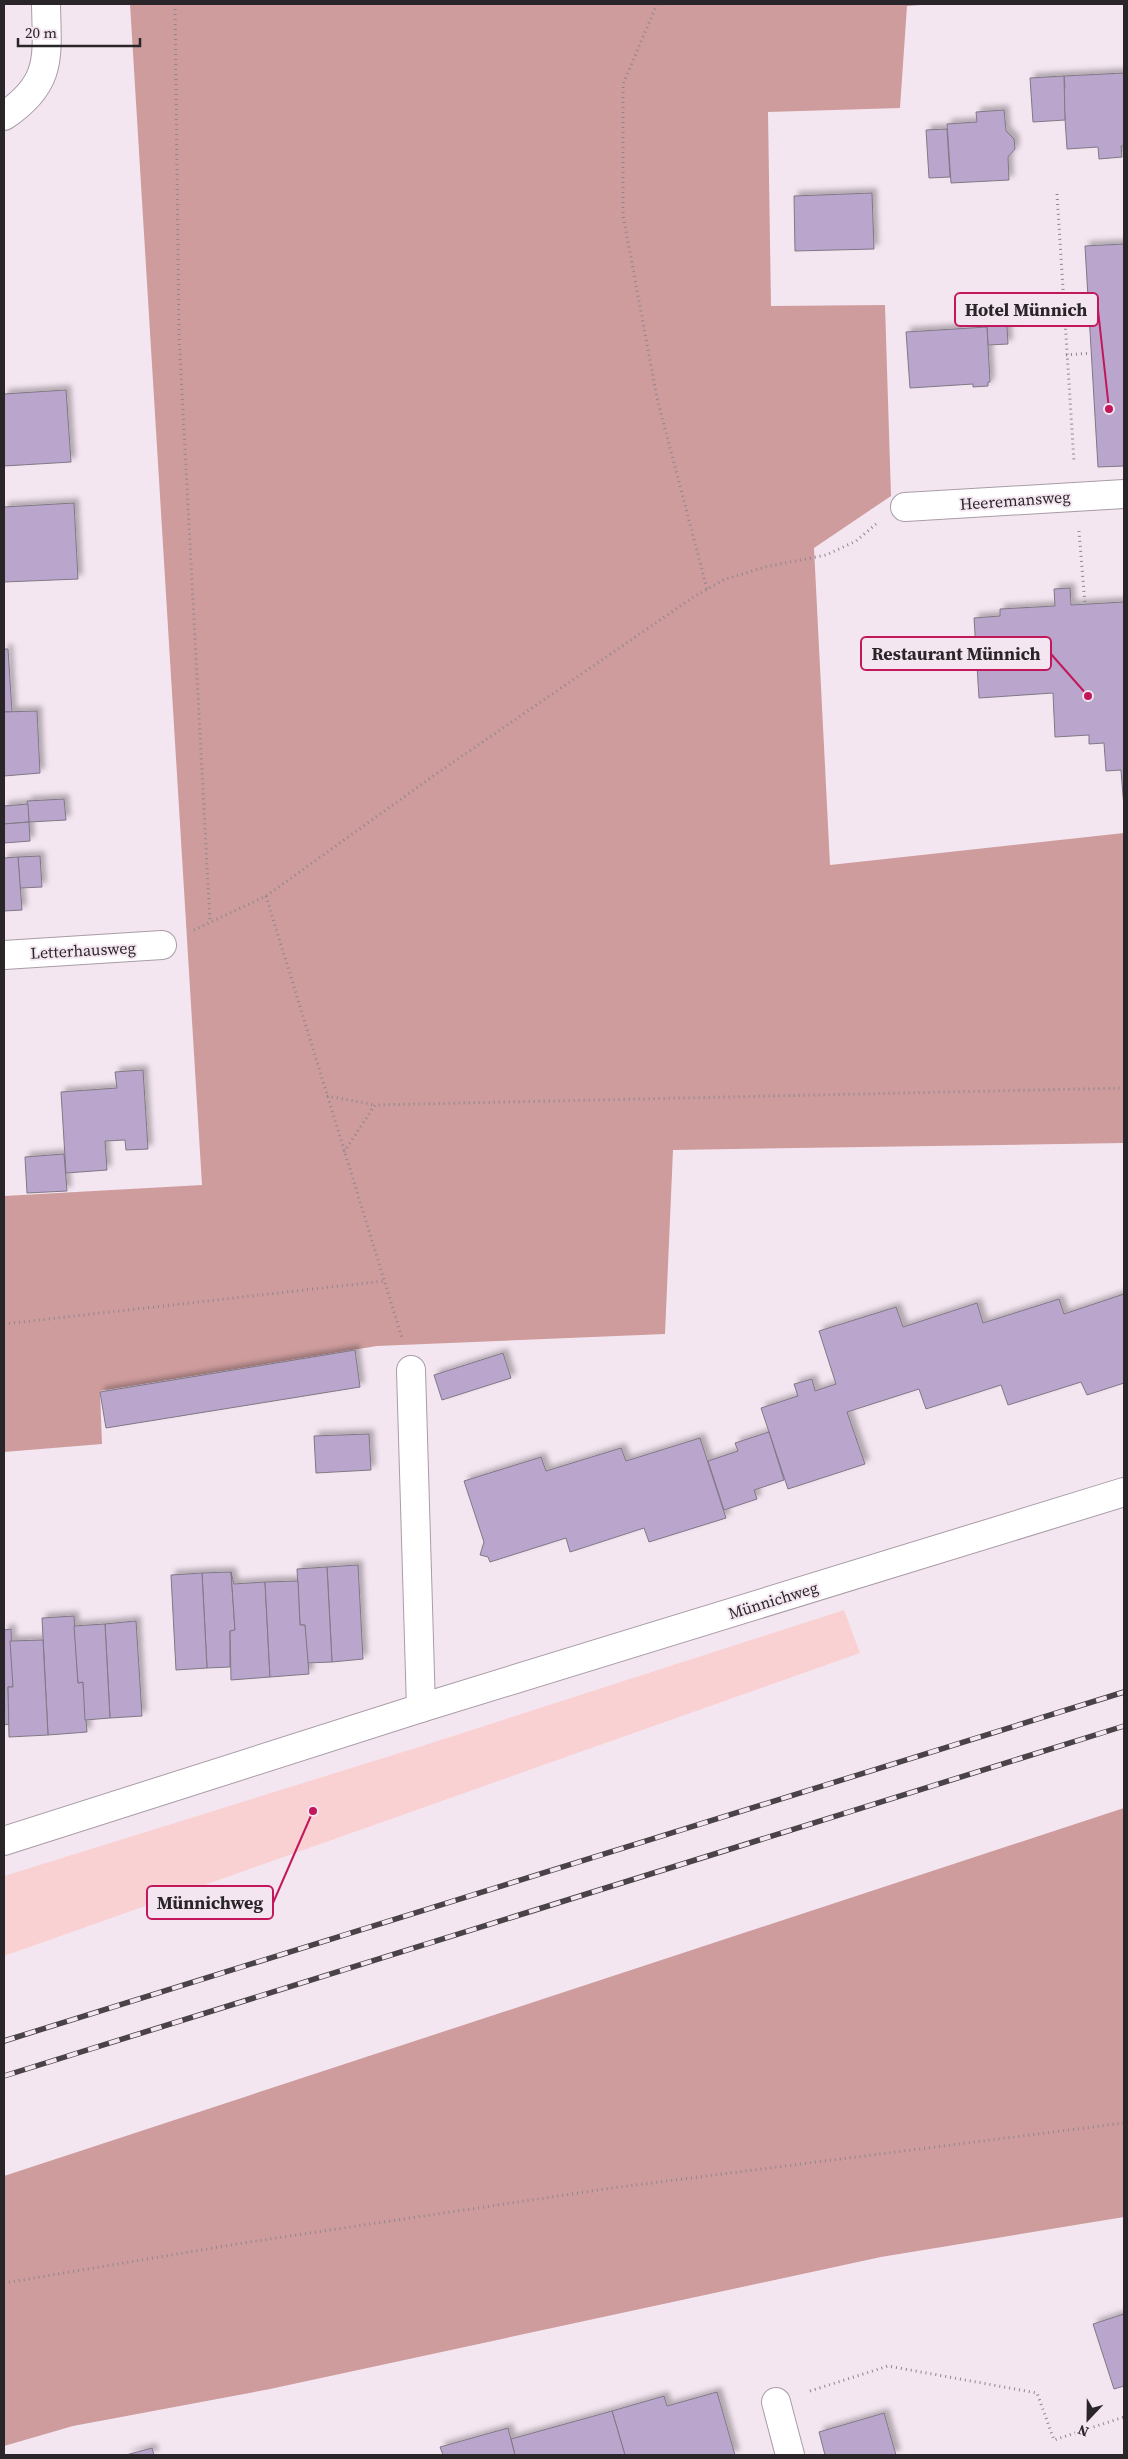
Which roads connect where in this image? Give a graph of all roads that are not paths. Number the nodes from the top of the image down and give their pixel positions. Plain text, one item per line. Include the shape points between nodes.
1 (46, 4) edge
2 (4, 116) edge
3 (1124, 494) edge
4 (905, 507) road end
5 (162, 945) road end
6 (4, 955) edge
7 (412, 1370) road end
8 (1124, 1492) edge
9 (421, 1708) junction
10 (4, 1841) edge
11 (776, 2402) road end
12 (790, 2455) edge

1 - 2 street via 47,60 36,88
3 - 4 street, Heeremansweg
5 - 6 street, Letterhausweg
7 - 9 street
8 - 9 street, Münnichweg
9 - 10 street, Münnichweg
11 - 12 street

